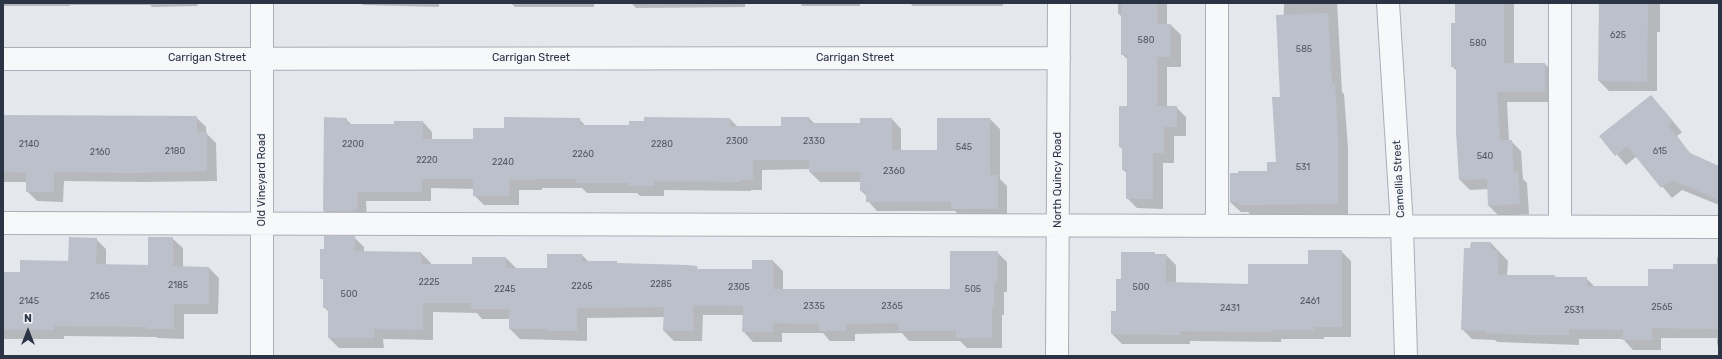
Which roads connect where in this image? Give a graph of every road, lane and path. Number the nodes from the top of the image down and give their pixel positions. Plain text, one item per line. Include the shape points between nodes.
1 (262, 3) edge
2 (1059, 3) edge
3 (1217, 3) edge
4 (1388, 3) edge
5 (1560, 3) edge
6 (262, 58) junction
7 (1058, 58) junction
8 (3, 59) edge
9 (3, 222) edge
10 (262, 222) junction
11 (1058, 225) junction
12 (1216, 226) junction
13 (1560, 226) junction
14 (1402, 227) junction
15 (1719, 228) edge
16 (262, 356) edge
17 (1057, 356) edge
18 (1406, 356) edge

1 - 6 street, Old Vineyard Road
2 - 7 street, North Quincy Road
3 - 12 street
4 - 14 street, Camellia Street
5 - 13 street
6 - 7 street, Carrigan Street
6 - 8 street, Carrigan Street
6 - 10 street, Old Vineyard Road
7 - 11 street, North Quincy Road
9 - 10 street
10 - 11 street
10 - 16 street, Old Vineyard Road
11 - 12 street
11 - 17 street, North Quincy Road
12 - 14 street
13 - 14 street
13 - 15 street
14 - 18 street, Camellia Street

